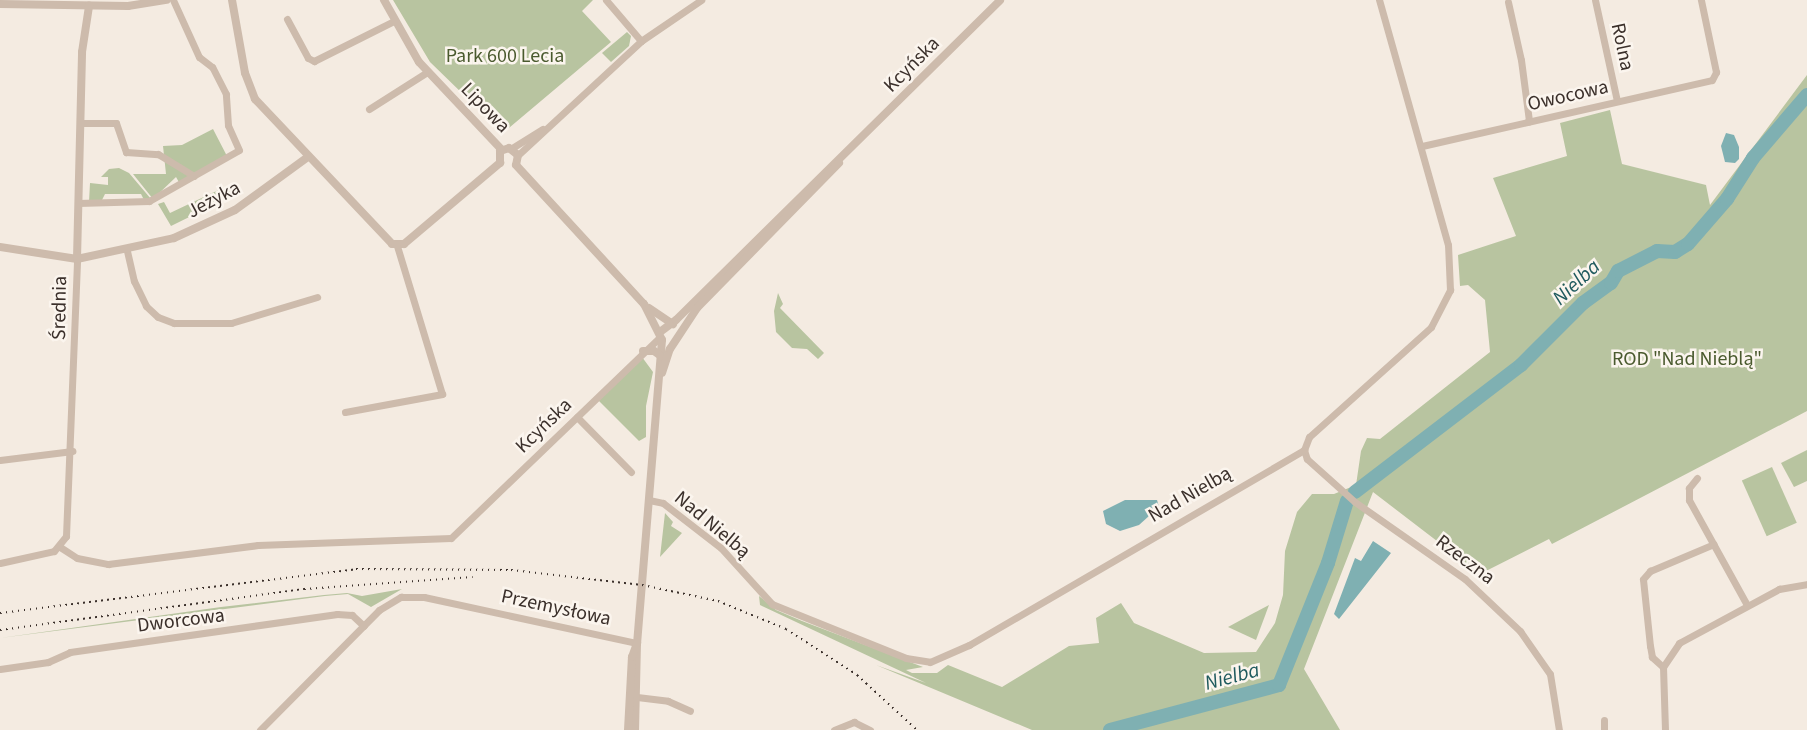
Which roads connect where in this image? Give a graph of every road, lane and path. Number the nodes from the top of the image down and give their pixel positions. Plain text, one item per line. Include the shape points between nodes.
1 (167, 0) edge
2 (173, 0) edge
3 (232, 0) edge
4 (384, 0) edge
5 (606, 0) edge
6 (701, 0) edge
7 (1000, 0) edge
8 (1379, 0) edge
9 (1595, 0) edge
10 (1701, 0) edge
11 (1508, 2) dead end
12 (78, 3) edge
13 (0, 4) edge
14 (89, 6) junction
15 (287, 19) dead end
16 (394, 21) junction
17 (641, 41) junction
18 (427, 72) junction
19 (1617, 101) junction
20 (369, 109) dead end
21 (1529, 122) junction
22 (80, 123) junction
23 (1422, 146) junction
24 (502, 150) junction
25 (515, 152) junction
26 (846, 153) junction
27 (308, 157) junction
28 (500, 164) junction
29 (516, 165) junction
30 (194, 176) junction
31 (78, 202) junction
32 (397, 246) junction
33 (0, 248) edge
34 (127, 251) junction
35 (77, 258) junction
36 (316, 297) dead end
37 (644, 304) junction
38 (670, 324) junction
39 (680, 333) junction
40 (660, 336) junction
41 (674, 343) junction
42 (643, 351) junction
43 (661, 356) junction
44 (659, 380) junction
45 (345, 412) dead end
46 (577, 417) junction
47 (1304, 450) junction
48 (72, 452) junction
49 (0, 460) edge
50 (631, 472) dead end
51 (1697, 478) dead end
52 (650, 500) junction
53 (1714, 544) junction
54 (60, 547) junction
55 (0, 563) edge
56 (1807, 584) edge
57 (1747, 605) junction
58 (364, 626) junction
59 (637, 643) junction
60 (1663, 667) junction
61 (0, 669) edge
62 (637, 697) junction
63 (690, 711) dead end
64 (1604, 720) dead end
65 (260, 730) edge
66 (628, 730) edge
67 (635, 730) edge
68 (834, 730) edge
69 (870, 730) edge
70 (1559, 730) edge
71 (1604, 730) edge
72 (1665, 730) edge

1 - 14 street
2 - 30 street via 199,57 212,68 226,94 228,125 239,150
3 - 27 street via 249,86 263,110
4 - 16 street, Lipowa
5 - 17 street
6 - 17 street
7 - 26 street, Kcyńska
8 - 23 street, Nad Nielbą
9 - 19 street, Rolna
10 - 19 street, Owocowa via 1716,72 1712,81
11 - 21 street
12 - 13 street
12 - 14 street
14 - 22 street, Średnia via 82,52
15 - 16 street via 308,58 314,61
16 - 18 street, Lipowa
17 - 25 street
18 - 20 street
18 - 24 street, Lipowa
19 - 21 street, Owocowa
21 - 23 street, Owocowa
22 - 30 street via 116,123 126,152 163,156
22 - 31 street, Średnia
23 - 47 street, Nad Nielbą via 1451,257 1446,301 1428,330 1309,437
24 - 25 street
24 - 28 street
25 - 29 street
26 - 38 street, Kcyńska
26 - 39 street, Kcyńska via 826,179 704,300
27 - 32 street
27 - 34 street, Jeżyka via 220,218 174,238
28 - 29 street via 506,168
28 - 32 street
29 - 37 street
30 - 31 street via 145,202
31 - 35 street, Średnia
32 - 45 street via 442,394
33 - 35 street, Jeżyka
34 - 35 street, Jeżyka
34 - 36 street via 134,281 146,306 174,323 231,323
35 - 48 street, Średnia
37 - 38 street
37 - 40 street
38 - 39 street
38 - 40 street, Kcyńska
39 - 41 street, Kcyńska
40 - 41 street
40 - 42 street, Kcyńska
40 - 43 street, Przemysłowa
41 - 44 street, Przemysłowa
42 - 43 street
42 - 46 street, Kcyńska
43 - 44 street, Przemysłowa
44 - 52 street, Przemysłowa
46 - 50 street
46 - 54 street, Kcyńska via 449,538 258,545 108,564 77,558
47 - 52 street, Nad Nielbą via 969,645 930,662 906,658 772,604 710,538 676,517 663,503
47 - 70 street, Rzeczna via 1307,459 1355,502 1465,579 1527,638 1550,674
48 - 49 street
48 - 54 street, Średnia via 67,533
51 - 53 street via 1689,488 1689,500
52 - 59 street, Przemysłowa
53 - 57 street
53 - 60 street via 1650,571 1643,579 1652,657
54 - 55 street
56 - 57 street via 1779,589
57 - 60 street via 1686,636 1672,649
58 - 59 street, Przemysłowa via 391,602 418,596
58 - 61 street, Dworcowa via 352,615 337,614 70,652 48,662
58 - 65 street, Przemysłowa
59 - 62 street
59 - 66 street via 632,657
60 - 72 street
62 - 63 street via 668,701
62 - 67 street
64 - 71 street
68 - 69 street via 854,722

